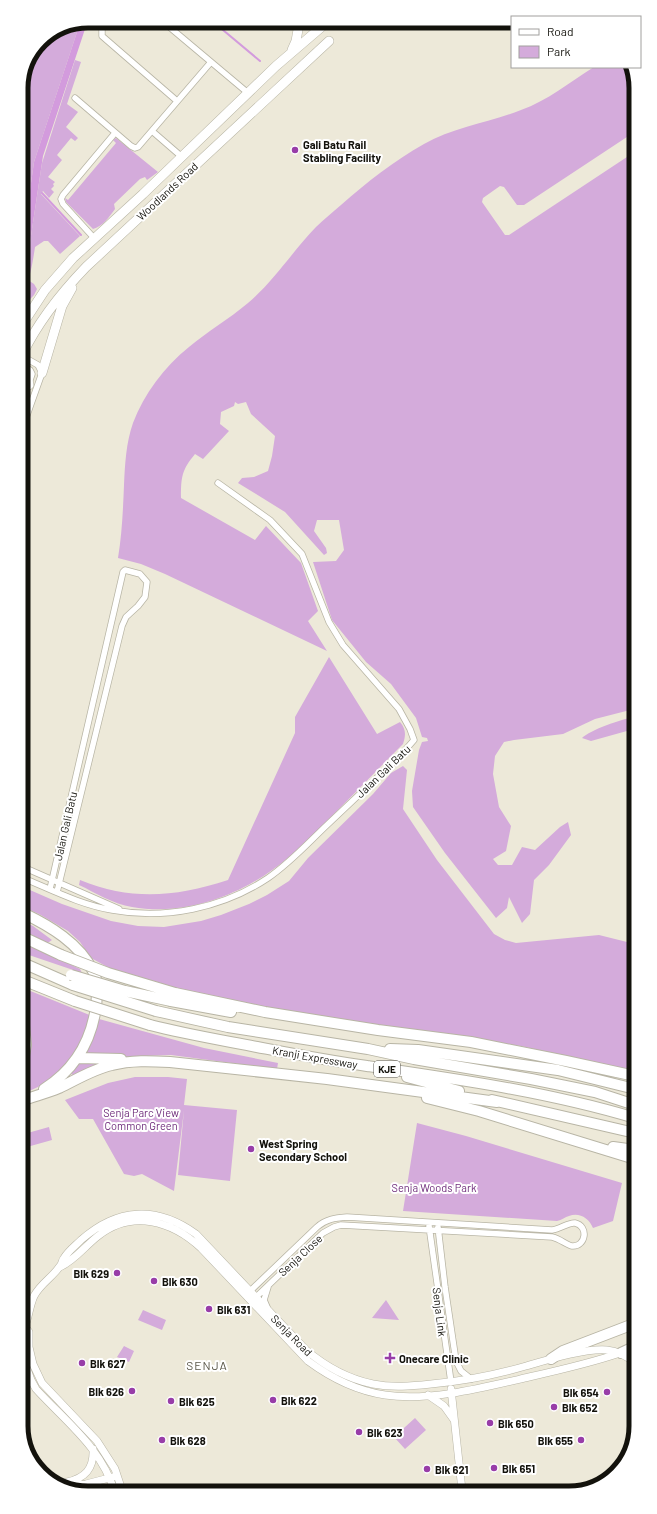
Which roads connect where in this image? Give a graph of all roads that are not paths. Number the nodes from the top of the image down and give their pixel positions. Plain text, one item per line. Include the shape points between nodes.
1 (102, 28) edge
2 (171, 28) edge
3 (298, 28) edge
4 (320, 28) edge
5 (329, 41) dead end
6 (290, 53) junction
7 (211, 62) junction
8 (276, 66) junction
9 (286, 79) junction
10 (248, 93) junction
11 (75, 98) dead end
12 (177, 101) junction
13 (152, 131) junction
14 (115, 133) junction
15 (182, 157) junction
16 (94, 238) junction
17 (86, 267) junction
18 (28, 314) edge
19 (28, 345) edge
20 (28, 359) edge
21 (28, 369) edge
22 (42, 373) junction
23 (28, 379) edge
24 (29, 385) joint
25 (28, 412) edge
26 (218, 483) dead end
27 (28, 868) edge
28 (52, 879) junction
29 (28, 880) edge
30 (60, 882) junction
31 (50, 889) junction
32 (58, 892) junction
33 (129, 912) junction
34 (28, 916) edge
35 (28, 939) edge
36 (28, 965) edge
37 (42, 970) junction
38 (28, 982) edge
39 (173, 997) junction
40 (368, 1049) junction
41 (78, 1058) junction
42 (145, 1061) junction
43 (367, 1066) junction
44 (629, 1075) edge
45 (380, 1086) junction
46 (629, 1088) edge
47 (28, 1098) edge
48 (28, 1099) edge
49 (497, 1102) junction
50 (629, 1103) edge
51 (629, 1116) edge
52 (629, 1132) edge
53 (584, 1142) junction
54 (629, 1149) edge
55 (629, 1157) edge
56 (428, 1222) junction
57 (438, 1223) junction
58 (564, 1227) junction
59 (429, 1230) junction
60 (438, 1230) junction
61 (564, 1241) junction
62 (268, 1285) junction
63 (248, 1293) junction
64 (253, 1299) junction
65 (269, 1311) junction
66 (28, 1315) edge
67 (629, 1326) edge
68 (28, 1331) edge
69 (629, 1349) edge
70 (620, 1353) junction
71 (551, 1359) junction
72 (629, 1359) edge
73 (28, 1372) edge
74 (471, 1380) junction
75 (451, 1382) junction
76 (452, 1393) junction
77 (428, 1395) junction
78 (56, 1398) junction
79 (51, 1404) junction
80 (456, 1421) junction
81 (93, 1449) junction
82 (118, 1476) junction
83 (110, 1478) junction
84 (68, 1482) edge
85 (77, 1485) edge
86 (113, 1486) edge
87 (121, 1486) edge
88 (462, 1486) edge

1 - 12 street via 102,36
2 - 7 street
3 - 6 main road via 296,42
4 - 6 main road, Woodlands Road
5 - 9 main road, Woodlands Road
6 - 8 main road, Woodlands Road
7 - 10 street
7 - 12 street
8 - 9 main road via 289,67
8 - 10 main road, Woodlands Road
9 - 17 main road, Woodlands Road
10 - 15 main road, Woodlands Road
11 - 14 street
12 - 13 street
13 - 14 street via 135,148
13 - 15 street
14 - 16 street via 61,199
15 - 16 main road, Woodlands Road
16 - 18 main road, Woodlands Road via 45,290
17 - 19 main road, Woodlands Road via 52,305
17 - 22 main road via 62,306
20 - 22 street via 38,365
21 - 24 street via 32,374
22 - 25 street
23 - 24 main road
26 - 33 street, Jalan Gali Batu via 270,520 302,554 329,622 343,645 399,709 414,740 292,859 268,878 240,894 212,904 183,911 145,914
27 - 28 street, Jalan Gali Batu
28 - 30 street, Jalan Gali Batu
28 - 30 street, Jalan Gali Batu via 125,570 140,574 147,582 145,597 126,617 122,626
28 - 31 street, Jalan Gali Batu
29 - 31 street, Jalan Gali Batu
30 - 32 street, Jalan Gali Batu
30 - 33 street, Jalan Gali Batu
31 - 32 street, Jalan Gali Batu
32 - 33 street, Jalan Gali Batu via 96,906
34 - 41 highway via 64,937 83,955 94,972 98,991 94,1020
35 - 39 highway, bridge
36 - 37 highway, Kranji Expressway / KJE
37 - 39 highway, bridge via 71,974 125,991
37 - 40 highway, Kranji Expressway / KJE, bridge via 73,985 156,1011 228,1027
38 - 43 highway, Kranji Expressway / KJE, bridge via 75,1001 150,1025
39 - 44 highway via 378,1030 471,1042
40 - 46 highway via 418,1050 558,1070
40 - 50 highway, KJE via 538,1080 595,1092
41 - 42 highway
41 - 47 highway via 71,1068 53,1083
42 - 45 highway via 327,1078
42 - 48 highway via 118,1063 102,1068
43 - 49 highway
43 - 51 highway, Kranji Expressway / KJE via 522,1091
45 - 49 highway
45 - 53 highway via 479,1111
49 - 52 highway
53 - 54 highway
53 - 55 highway
56 - 57 street, Senja Close
56 - 59 street
56 - 63 street, Senja Close via 347,1217 330,1219 317,1227
57 - 58 street, Senja Close via 552,1230
57 - 60 street
58 - 61 street
58 - 61 street, Senja Close via 575,1223 581,1227 584,1234 583,1241 577,1245 569,1245
59 - 60 street, Senja Close
59 - 62 street, Senja Close via 350,1225 334,1227 323,1233
59 - 75 street, Senja Link
60 - 61 street, Senja Close via 551,1237
60 - 74 street, Senja Link via 456,1361 461,1371
62 - 64 street, Senja Close
62 - 65 street via 264,1300
63 - 64 street, Senja Road
63 - 66 street, Senja Road via 196,1234 160,1216 130,1215 104,1223 64,1257 60,1266 36,1293
64 - 65 street, Senja Road
64 - 77 street, Senja Road via 302,1357 326,1373 358,1388 384,1395
65 - 75 street, Senja Road via 313,1356 359,1380 400,1387
67 - 71 highway via 563,1351
68 - 78 street, Senja Road via 37,1374
69 - 70 highway
70 - 71 street, Senja Road via 594,1350
70 - 72 street, Senja Road
70 - 76 street, Senja Road via 504,1383
71 - 74 street, Senja Road
73 - 79 street via 36,1389
74 - 75 street, Senja Road
75 - 76 street, Senja Link
76 - 77 street, Senja Road
76 - 80 street, Senja Link
77 - 80 street via 444,1406
78 - 79 street via 51,1400
78 - 82 street, Senja Road via 97,1441
79 - 81 street
80 - 88 street, Senja Link
81 - 83 street
81 - 84 street via 93,1461 88,1471
82 - 83 street
82 - 87 street, Senja Road
83 - 85 street
83 - 86 street

